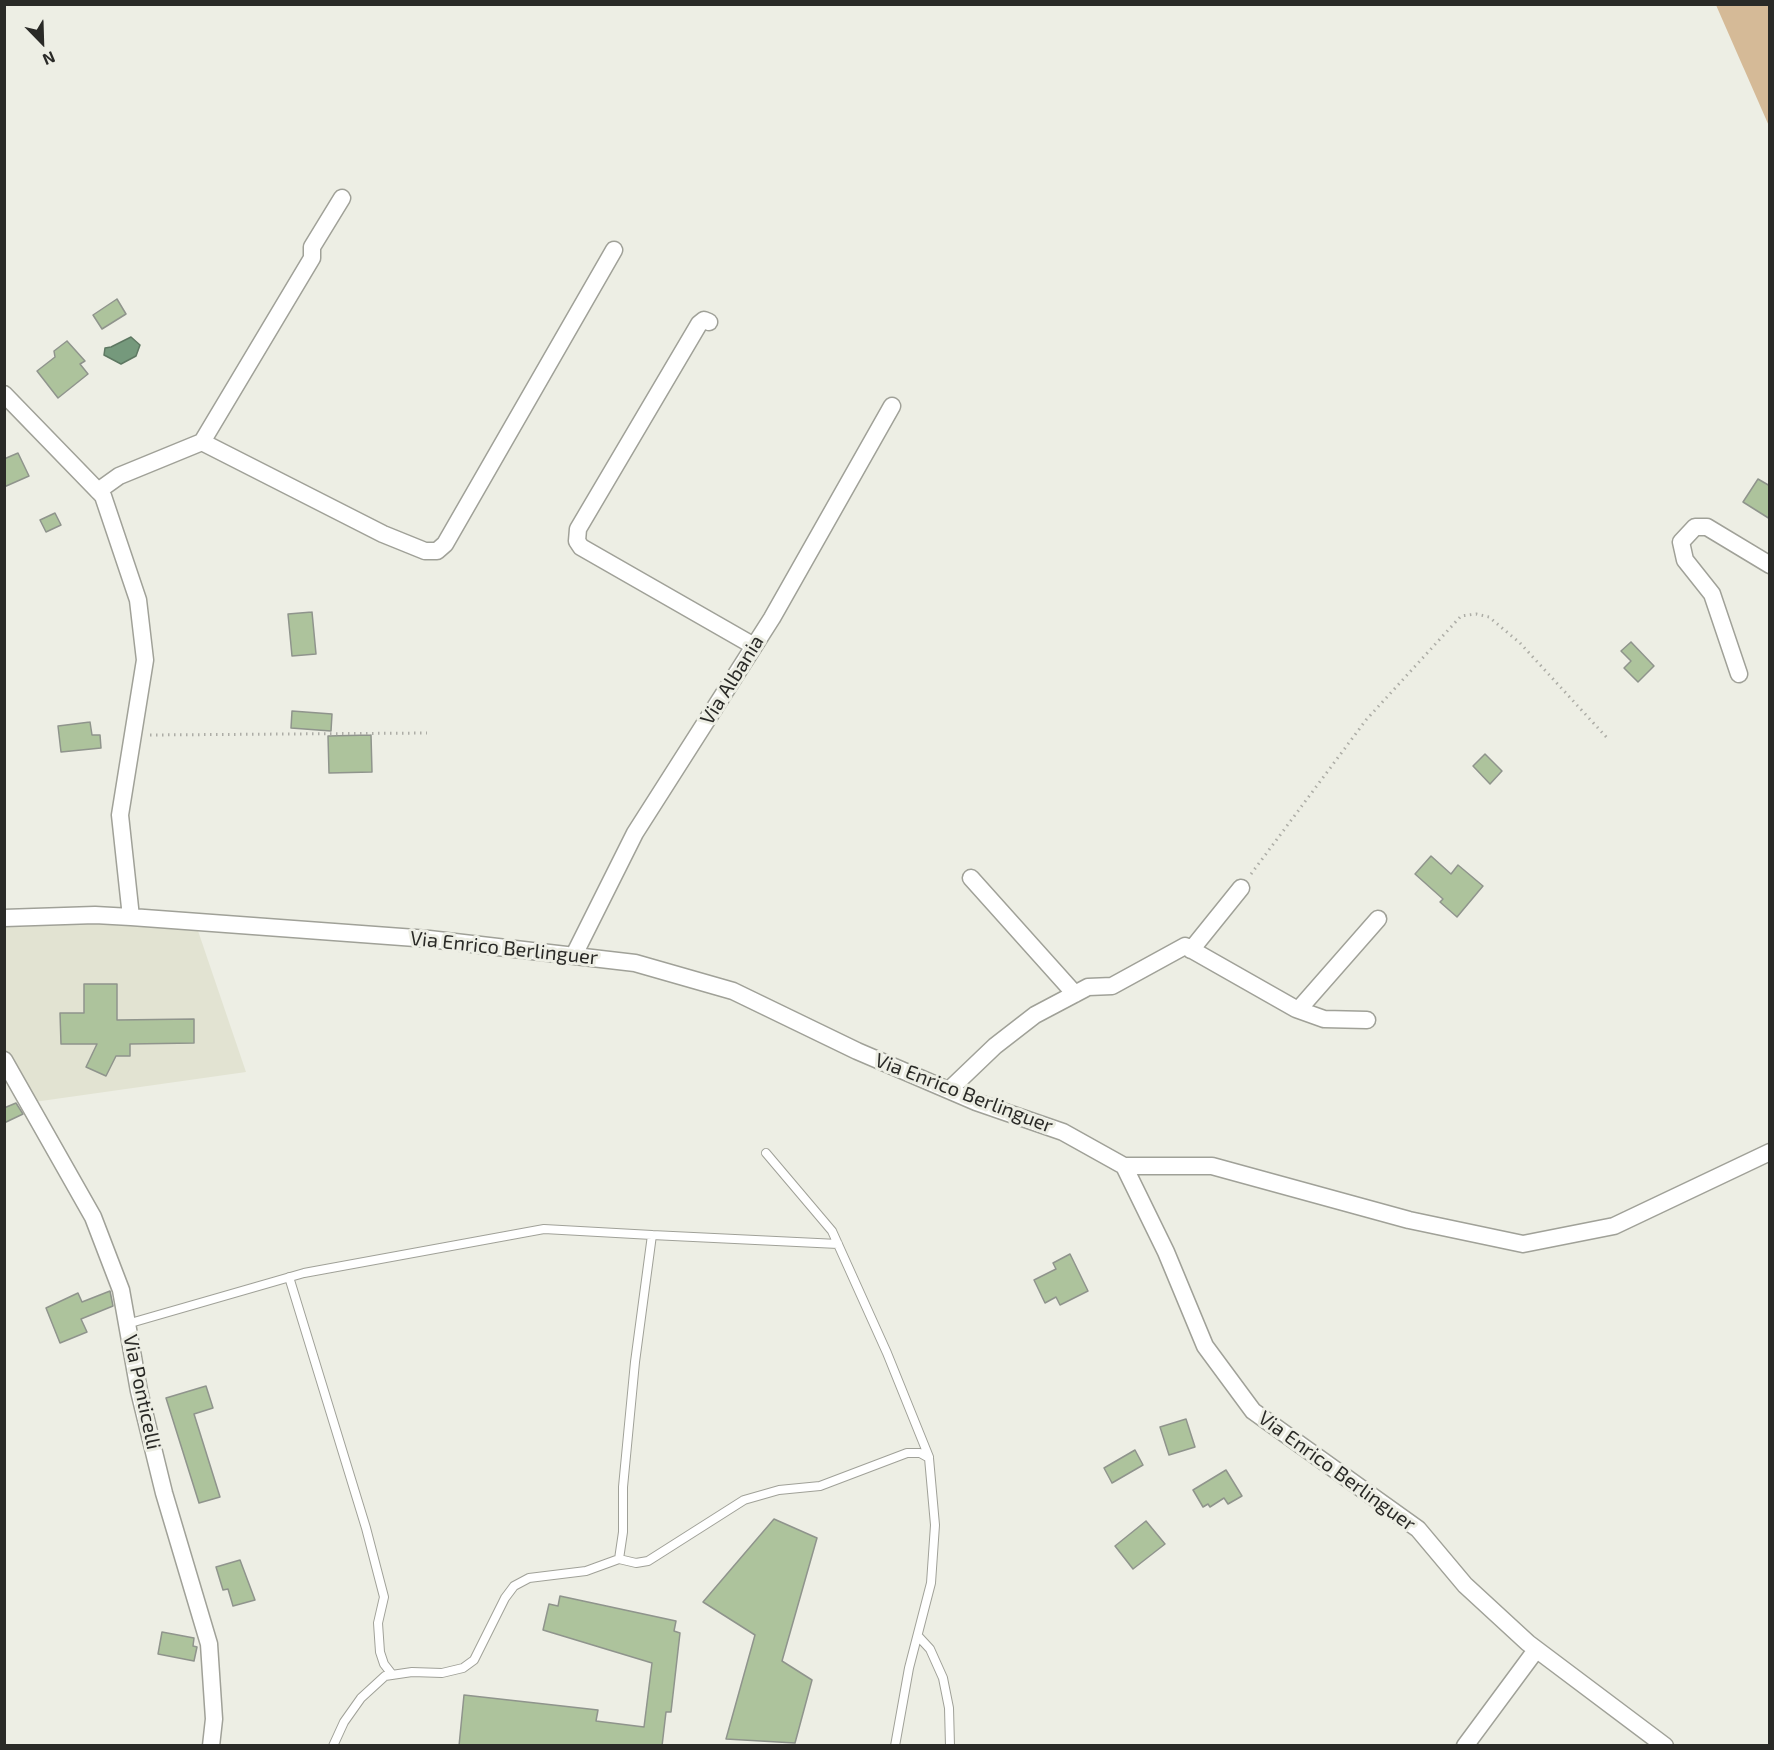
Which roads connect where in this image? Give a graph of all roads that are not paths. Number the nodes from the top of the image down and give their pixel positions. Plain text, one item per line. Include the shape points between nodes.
1 (342, 198) dead end
2 (615, 250) dead end
3 (709, 322) dead end
4 (4, 394) edge
5 (892, 406) dead end
6 (202, 442) junction
7 (98, 491) junction
8 (1770, 565) edge
9 (754, 646) junction
10 (1739, 674) dead end
11 (971, 878) dead end
12 (1240, 888) road end
13 (131, 917) junction
14 (4, 918) edge
15 (1378, 919) dead end
16 (1191, 950) junction
17 (574, 955) junction
18 (1075, 994) junction
19 (1299, 1010) junction
20 (1367, 1020) dead end
21 (4, 1060) edge
22 (949, 1090) junction
23 (1770, 1152) edge
24 (766, 1153) dead end
25 (1124, 1166) junction
26 (652, 1235) junction
27 (838, 1244) junction
28 (289, 1277) junction
29 (127, 1324) junction
30 (929, 1458) junction
31 (619, 1559) junction
32 (918, 1636) junction
33 (1536, 1650) junction
34 (392, 1673) junction
35 (211, 1746) edge
36 (333, 1746) edge
37 (895, 1746) edge
38 (950, 1746) edge
39 (1465, 1746) edge
40 (1665, 1746) edge

1 - 6 street via 312,247 312,258
2 - 6 street via 445,544 437,550 426,550 383,534
3 - 9 street via 699,324 578,529 577,542
4 - 7 street
5 - 9 street, Via Albania
6 - 7 street via 119,476
7 - 13 street via 138,600 145,660 120,815
8 - 10 street via 1707,527 1695,527 1681,542 1685,560 1712,594
9 - 17 street, Via Albania via 635,833
11 - 18 street
12 - 16 street
13 - 14 street, Via Enrico Berlinguer
13 - 17 street, Via Enrico Berlinguer via 429,939
15 - 19 street
16 - 18 street via 1185,946 1112,986 1088,987
16 - 19 street
17 - 22 street, Via Enrico Berlinguer via 635,963 732,992
18 - 22 street via 1035,1015
19 - 20 street via 1324,1018
21 - 29 street, Via Ponticelli via 93,1217 121,1290
22 - 25 street, Via Enrico Berlinguer via 1063,1132
23 - 25 street via 1614,1226 1523,1244 1409,1220 1212,1166
24 - 27 lane
25 - 33 street, Via Enrico Berlinguer via 1166,1252 1205,1346 1253,1411 1418,1529 1465,1585
26 - 27 lane
26 - 28 lane via 544,1229
26 - 31 lane via 635,1362
27 - 30 lane
28 - 29 lane
28 - 34 lane via 369,1539 384,1597 378,1623 380,1652
29 - 35 street, Via Ponticelli via 164,1493 209,1644 214,1719
30 - 31 lane via 907,1453 841,1479 744,1500 648,1561
30 - 32 lane via 935,1525 931,1583
31 - 34 lane via 586,1571 540,1575 514,1586 474,1660 463,1668 442,1674
32 - 37 lane
32 - 38 lane via 930,1649 943,1678
33 - 39 street
33 - 40 street, Via Enrico Berlinguer
34 - 36 lane via 369,1688 344,1722

